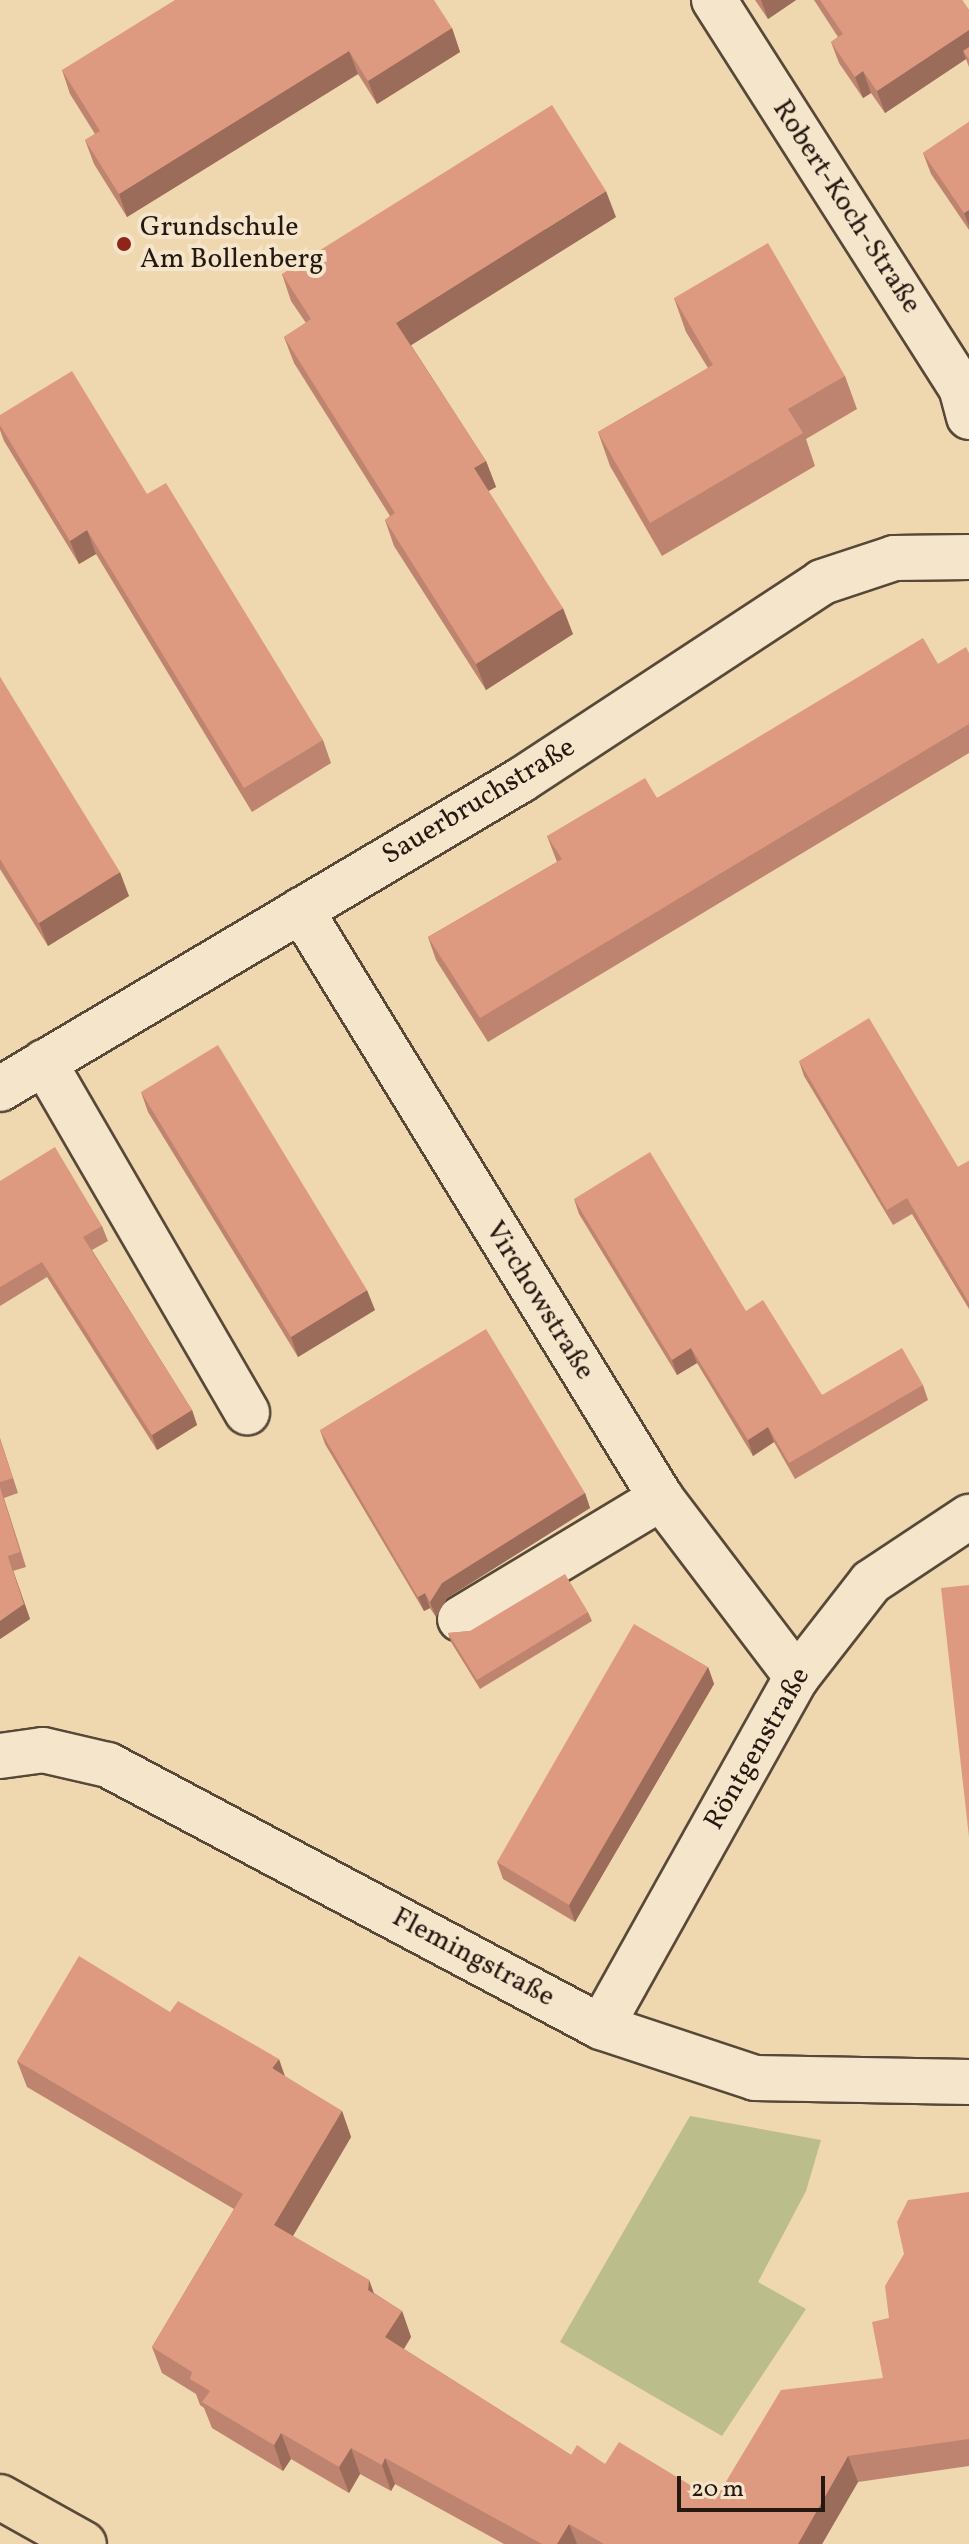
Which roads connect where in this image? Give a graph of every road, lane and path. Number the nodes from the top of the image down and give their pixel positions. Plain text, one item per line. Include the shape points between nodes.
1 (714, 0) edge
2 (969, 417) edge
3 (969, 557) edge
4 (301, 910) junction
5 (44, 1062) junction
6 (0, 1089) edge
7 (247, 1412) dead end
8 (661, 1498) junction
9 (969, 1517) edge
10 (460, 1619) dead end
11 (797, 1677) junction
12 (0, 1756) edge
13 (601, 2027) junction
14 (969, 2082) edge
15 (0, 2497) edge
16 (84, 2544) edge

1 - 2 street, Robert-Koch-Straße via 961,387
3 - 4 street, Sauerbruchstraße via 894,558 822,582 521,780
4 - 5 street, Sauerbruchstraße
4 - 8 street, Virchowstraße
5 - 6 street, Sauerbruchstraße
5 - 7 street
8 - 10 street
8 - 11 street, Virchowstraße
9 - 11 street, Röntgenstraße via 871,1582
11 - 13 street, Röntgenstraße
12 - 13 street, Flemingstraße via 43,1750 108,1765
13 - 14 street, Flemingstraße via 755,2078
15 - 16 main road

